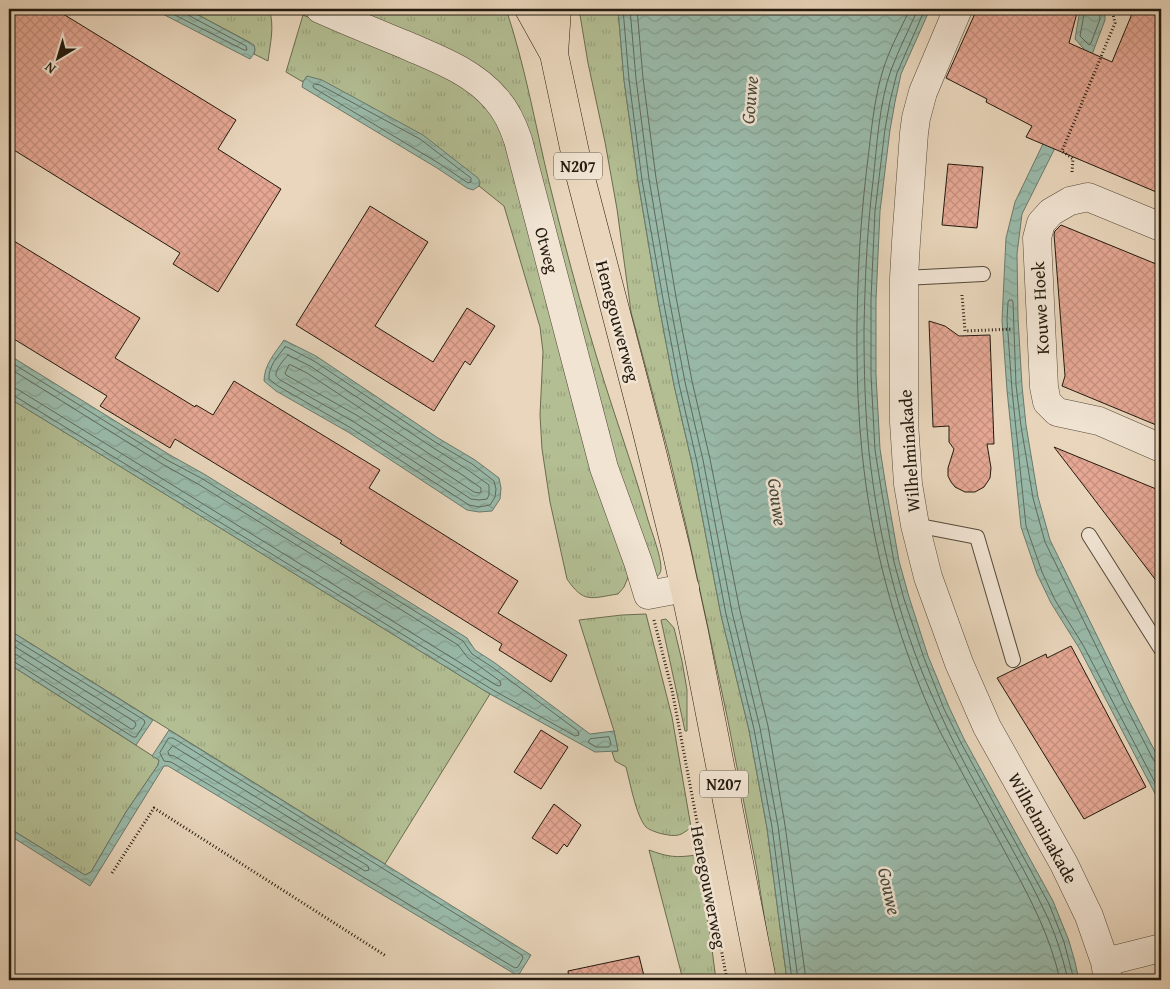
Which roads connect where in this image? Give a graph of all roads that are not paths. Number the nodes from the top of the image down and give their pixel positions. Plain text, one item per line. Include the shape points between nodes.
1 (320, 9) edge
2 (529, 9) edge
3 (557, 9) edge
4 (958, 9) edge
5 (554, 54) junction
6 (1161, 227) edge
7 (983, 274) dead end
8 (904, 278) junction
9 (1161, 448) edge
10 (915, 525) junction
11 (1089, 535) dead end
12 (684, 588) junction
13 (1161, 649) edge
14 (1013, 660) dead end
15 (1161, 948) edge
16 (1106, 971) edge
17 (762, 980) edge

1 - 12 street, Otweg via 464,72 494,96 509,117 518,140 604,468 648,595
2 - 5 main road, Henegouwerweg / N207
3 - 5 main road, Henegouwerweg / N207
4 - 8 street, Wilhelminakade via 926,83 916,118
5 - 12 main road, Henegouwerweg / N207 via 579,170 662,490
6 - 9 street, Kouwe Hoek via 1088,198 1070,201 1051,212 1041,223 1037,238 1047,402 1057,412 1100,421
7 - 8 lane
8 - 10 street, Wilhelminakade via 904,422 908,484
10 - 14 lane via 977,538
10 - 16 street, Wilhelminakade via 928,577 959,663 987,727 1064,864 1089,916
11 - 13 lane
12 - 17 main road, Henegouwerweg / N207
15 - 16 street

